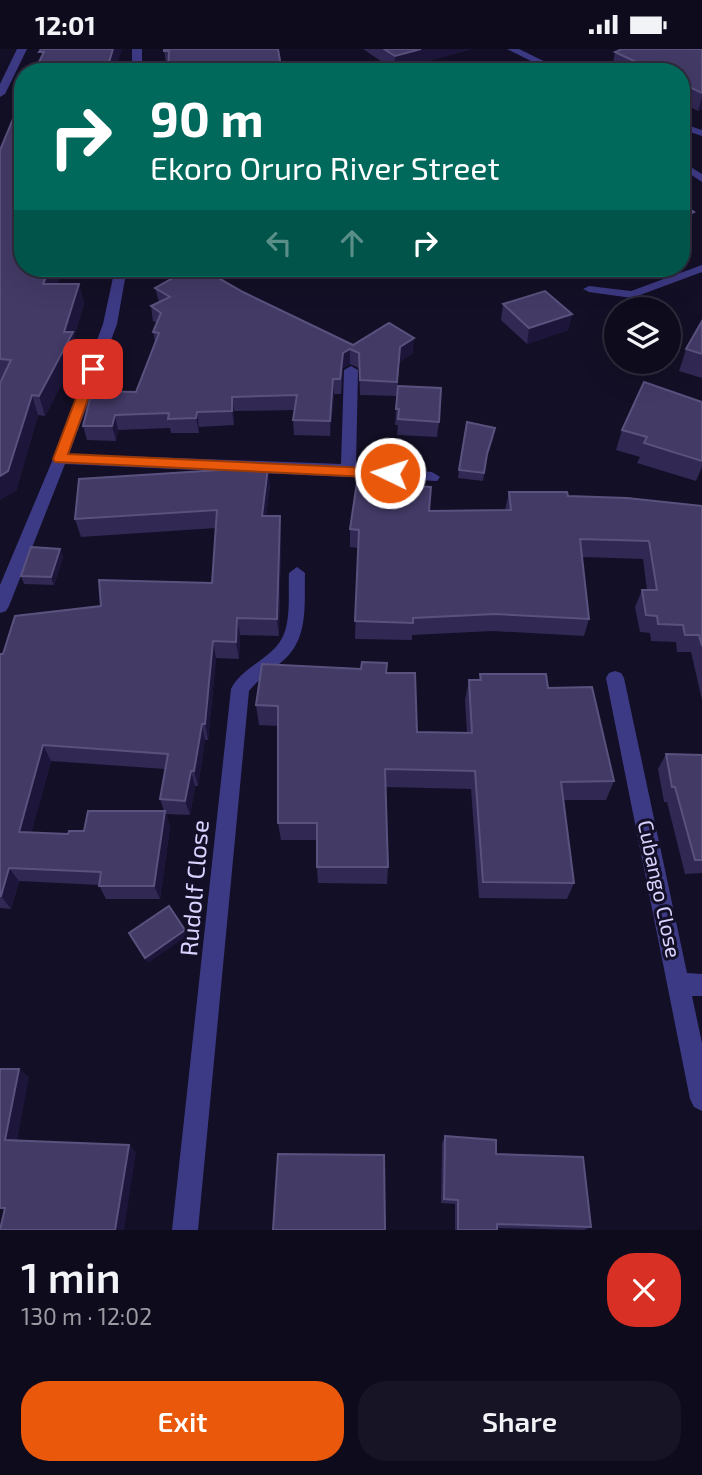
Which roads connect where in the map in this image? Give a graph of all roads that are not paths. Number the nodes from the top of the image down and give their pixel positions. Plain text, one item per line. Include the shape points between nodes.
1 (515, 49) edge
2 (539, 63) edge
3 (14, 65) edge
4 (0, 94) edge
5 (119, 277) edge
6 (679, 277) edge
7 (589, 289) dead end
8 (351, 370) dead end
9 (60, 459) junction
10 (348, 470) junction
11 (432, 477) dead end
12 (297, 573) dead end
13 (0, 606) edge
14 (615, 678) dead end
15 (691, 984) edge
16 (702, 1099) edge
17 (185, 1230) edge

1 - 2 street
3 - 4 street
5 - 9 street via 110,324
6 - 7 lane via 632,295
8 - 10 street
9 - 10 street
9 - 13 street
10 - 11 street
12 - 17 street, Rudolf Close via 293,635 240,689
14 - 15 street, Cubango Close
15 - 16 street, Cubango Close

